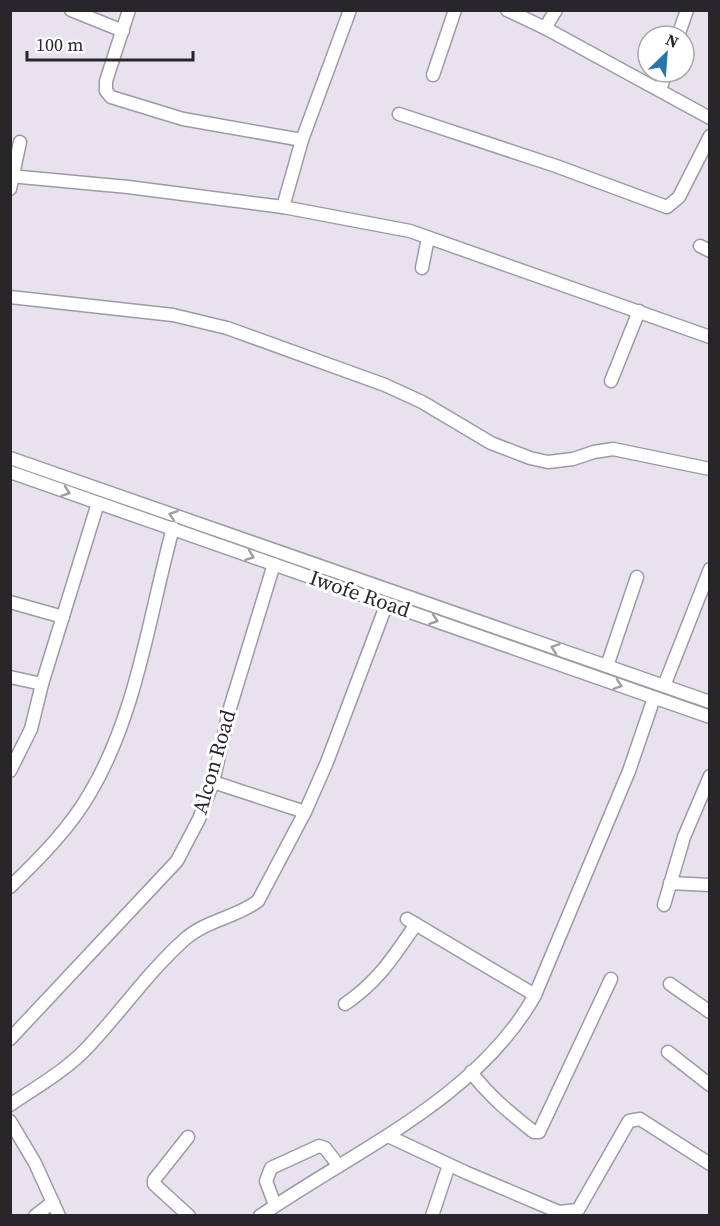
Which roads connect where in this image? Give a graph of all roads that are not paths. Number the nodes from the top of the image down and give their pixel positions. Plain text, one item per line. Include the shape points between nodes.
1 (71, 10) edge
2 (129, 10) edge
3 (350, 10) edge
4 (455, 10) edge
5 (507, 10) edge
6 (556, 10) edge
7 (545, 28) junction
8 (123, 32) junction
9 (433, 75) dead end
10 (662, 84) edge
11 (660, 90) junction
12 (399, 114) dead end
13 (710, 118) edge
14 (710, 136) edge
15 (302, 140) junction
16 (20, 142) dead end
17 (12, 176) edge
18 (10, 189) edge
19 (283, 207) junction
20 (428, 238) junction
21 (422, 268) dead end
22 (10, 297) edge
23 (639, 311) junction
24 (710, 337) edge
25 (610, 381) dead end
26 (10, 458) edge
27 (710, 470) edge
28 (10, 472) edge
29 (98, 503) junction
30 (173, 528) junction
31 (274, 564) junction
32 (710, 569) edge
33 (637, 577) dead end
34 (10, 602) edge
35 (387, 603) junction
36 (63, 617) junction
37 (607, 666) junction
38 (10, 677) edge
39 (42, 684) junction
40 (664, 686) junction
41 (654, 698) junction
42 (710, 702) edge
43 (710, 717) edge
44 (10, 771) edge
45 (710, 776) edge
46 (213, 782) junction
47 (305, 812) junction
48 (670, 884) junction
49 (710, 885) edge
50 (10, 887) edge
51 (664, 905) dead end
52 (611, 979) dead end
53 (670, 984) dead end
54 (536, 994) junction
55 (345, 1004) dead end
56 (710, 1012) edge
57 (10, 1039) edge
58 (668, 1052) dead end
59 (471, 1072) junction
60 (710, 1085) edge
61 (10, 1105) edge
62 (10, 1121) edge
63 (388, 1136) junction
64 (188, 1137) dead end
65 (710, 1164) edge
66 (448, 1165) junction
67 (339, 1166) junction
68 (53, 1202) junction
69 (275, 1206) junction
70 (558, 1214) edge
71 (36, 1215) edge
72 (59, 1215) edge
73 (189, 1215) edge
74 (260, 1215) edge
75 (432, 1215) edge

1 - 8 street
2 - 8 street
3 - 15 street
4 - 9 street
5 - 7 street
6 - 7 street
7 - 11 street
8 - 15 street via 106,81 111,97 183,119
10 - 11 street
11 - 13 street
12 - 14 street via 667,207 679,197
15 - 19 street
16 - 17 street
17 - 18 street
17 - 19 street
19 - 20 street
20 - 21 street
20 - 23 street
22 - 27 street via 198,319 385,385 491,443 530,458 548,462 613,449
23 - 24 street
23 - 25 street
37 -> 26 street, Iwofe Road
28 -> 29 street, Iwofe Road
29 - 30 street, Iwofe Road
29 - 36 street
30 -> 31 street, Iwofe Road
30 - 50 street via 129,700 104,765 90,794 69,822
31 - 35 street, Iwofe Road
31 - 46 street, Alcon Road via 230,708
32 - 40 street
33 - 37 street
34 - 36 street
35 -> 41 street, Iwofe Road
35 - 47 street via 348,712
36 - 39 street
37 - 40 street, Iwofe Road
38 - 39 street
39 - 44 street via 31,729
40 - 42 street, Iwofe Road
41 - 43 street, Iwofe Road
41 - 54 street via 629,771
45 - 48 street via 684,837
46 - 47 street
46 - 57 street, Alcon Road via 177,861
47 - 61 street via 258,901 187,938 136,989 83,1052
48 - 49 street
48 - 51 street
52 - 59 street via 539,1132 499,1103
53 - 56 street
54 - 55 street via 411,922 380,976
54 - 59 street via 523,1017
58 - 60 street
59 - 63 street
62 - 68 street
63 - 66 street
63 - 67 street
64 - 73 street via 154,1184
65 - 70 street via 633,1118 578,1210
66 - 70 street
66 - 75 street
67 - 69 street
67 - 69 street via 319,1146 271,1168 266,1181
68 - 71 street
68 - 72 street
69 - 74 street

